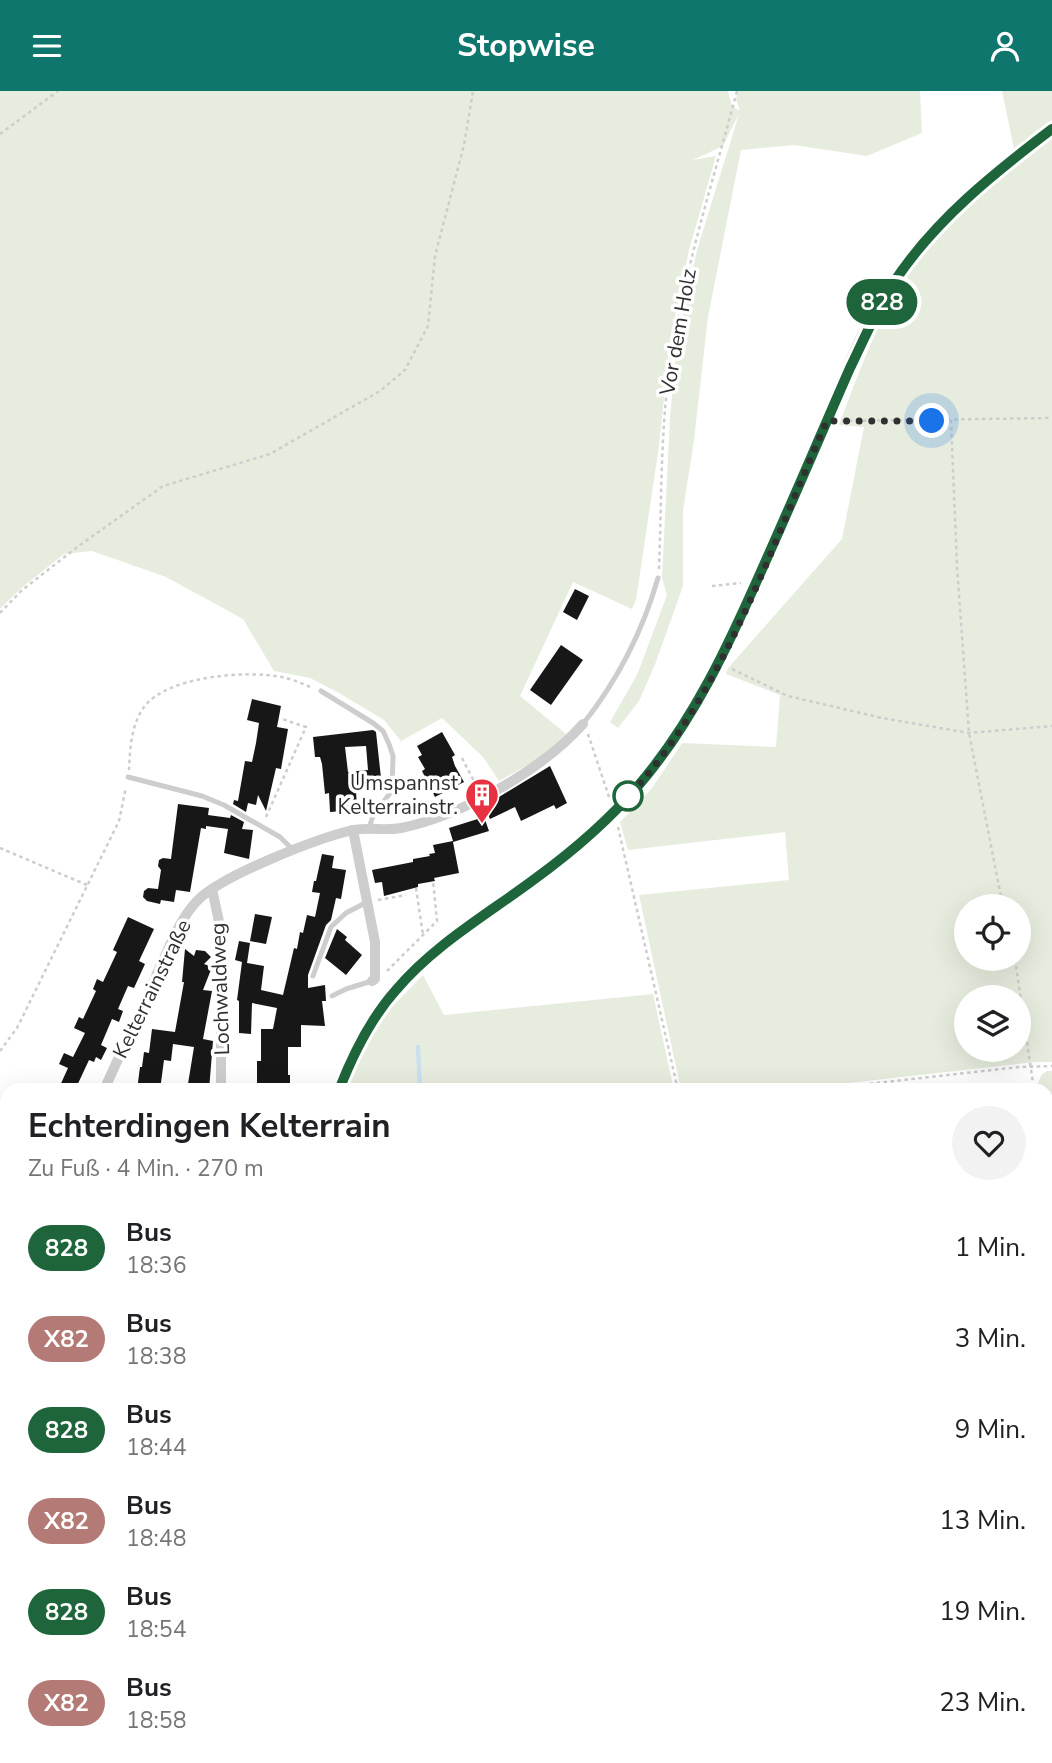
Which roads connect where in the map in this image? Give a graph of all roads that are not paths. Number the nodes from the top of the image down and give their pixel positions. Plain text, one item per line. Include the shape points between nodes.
1 (1052, 129) edge
2 (658, 578) road end
3 (321, 691) road end
4 (583, 724) joint
5 (128, 777) road end
6 (369, 828) junction
7 (353, 830) junction
8 (293, 851) junction
9 (212, 889) junction
10 (367, 902) junction
11 (313, 976) dead end
12 (373, 980) joint
13 (332, 996) dead end
14 (107, 1083) edge
15 (221, 1083) edge
16 (342, 1083) edge

1 - 16 main road via 954,211 920,246 881,305 720,662 668,747 638,786 569,853 411,973 369,1027
2 - 4 lane via 648,612 619,669
3 - 6 lane via 373,723 389,744 392,790
4 - 6 street, Kelterrainstraße via 550,757 443,816 399,829
5 - 8 lane via 202,796 280,837
6 - 7 street, Kelterrainstraße
7 - 8 street, Kelterrainstraße
7 - 10 street
8 - 9 street, Kelterrainstraße
9 - 14 street, Kelterrainstraße via 179,927
9 - 15 street, Lochwaldweg via 220,930
10 - 11 lane via 331,927
10 - 12 street via 374,942
12 - 13 lane

